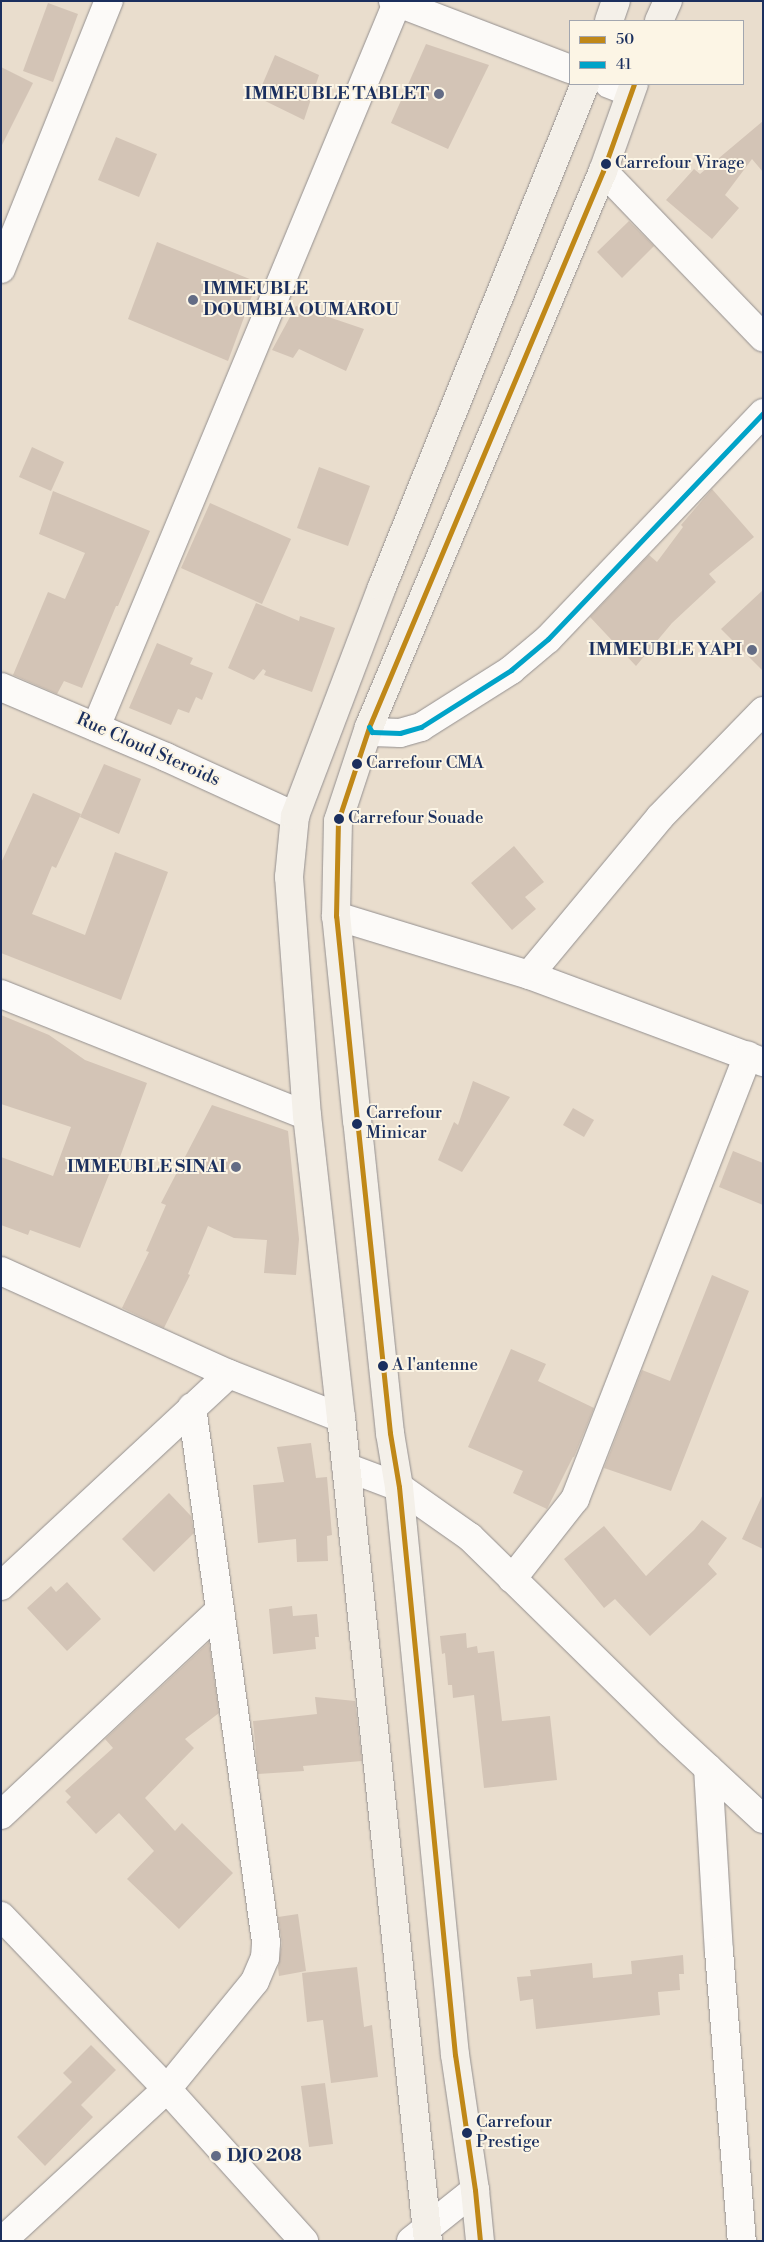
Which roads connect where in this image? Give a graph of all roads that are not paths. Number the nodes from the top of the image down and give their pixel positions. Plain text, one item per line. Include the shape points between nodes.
1 (109, 1) edge
2 (616, 1) edge
3 (668, 1) edge
4 (395, 2) edge
5 (609, 20) edge
6 (659, 20) edge
7 (569, 69) edge
8 (585, 85) edge
9 (624, 86) edge
10 (603, 171) junction
11 (1, 269) edge
12 (763, 337) edge
13 (763, 413) edge
14 (1, 687) edge
15 (763, 711) edge
16 (96, 727) junction
17 (369, 727) junction
18 (295, 816) junction
19 (336, 916) junction
20 (529, 975) junction
21 (1, 994) edge
22 (755, 1059) edge
23 (307, 1116) junction
24 (1, 1271) edge
25 (229, 1374) junction
26 (192, 1407) junction
27 (342, 1418) junction
28 (346, 1467) junction
29 (399, 1487) junction
30 (512, 1579) junction
31 (1, 1586) edge
32 (220, 1610) junction
33 (708, 1768) junction
34 (1, 1815) edge
35 (763, 1819) edge
36 (3, 1920) edge
37 (167, 2089) junction
38 (475, 2190) junction
39 (422, 2236) edge
40 (2, 2241) edge
41 (304, 2241) edge
42 (480, 2241) edge
43 (742, 2241) edge

1 - 11 street
2 - 5 main road
3 - 6 main road
4 - 7 street
4 - 16 street
8 - 18 main road via 382,587
9 - 10 main road
10 - 12 street
10 - 17 main road
13 - 17 street via 548,639 511,670 421,727 400,733 372,732
14 - 16 street, Rue Cloud Steroids
15 - 20 street via 660,817
16 - 18 street, Rue Cloud Steroids
17 - 19 main road via 338,821
18 - 23 main road via 289,876
19 - 20 street
19 - 29 main road via 389,1423
20 - 22 street
21 - 23 street
22 - 30 street via 575,1499
23 - 27 main road
24 - 25 street
25 - 26 street
25 - 27 street
26 - 31 street
26 - 32 street
27 - 28 main road
28 - 29 street
28 - 39 main road
29 - 30 street via 470,1537
29 - 38 main road via 455,2055
30 - 33 street
32 - 34 street
32 - 37 street via 266,1942 265,1958 256,1981
33 - 35 street
33 - 43 street
36 - 37 street
37 - 40 street
37 - 41 street
38 - 39 street
38 - 42 main road

